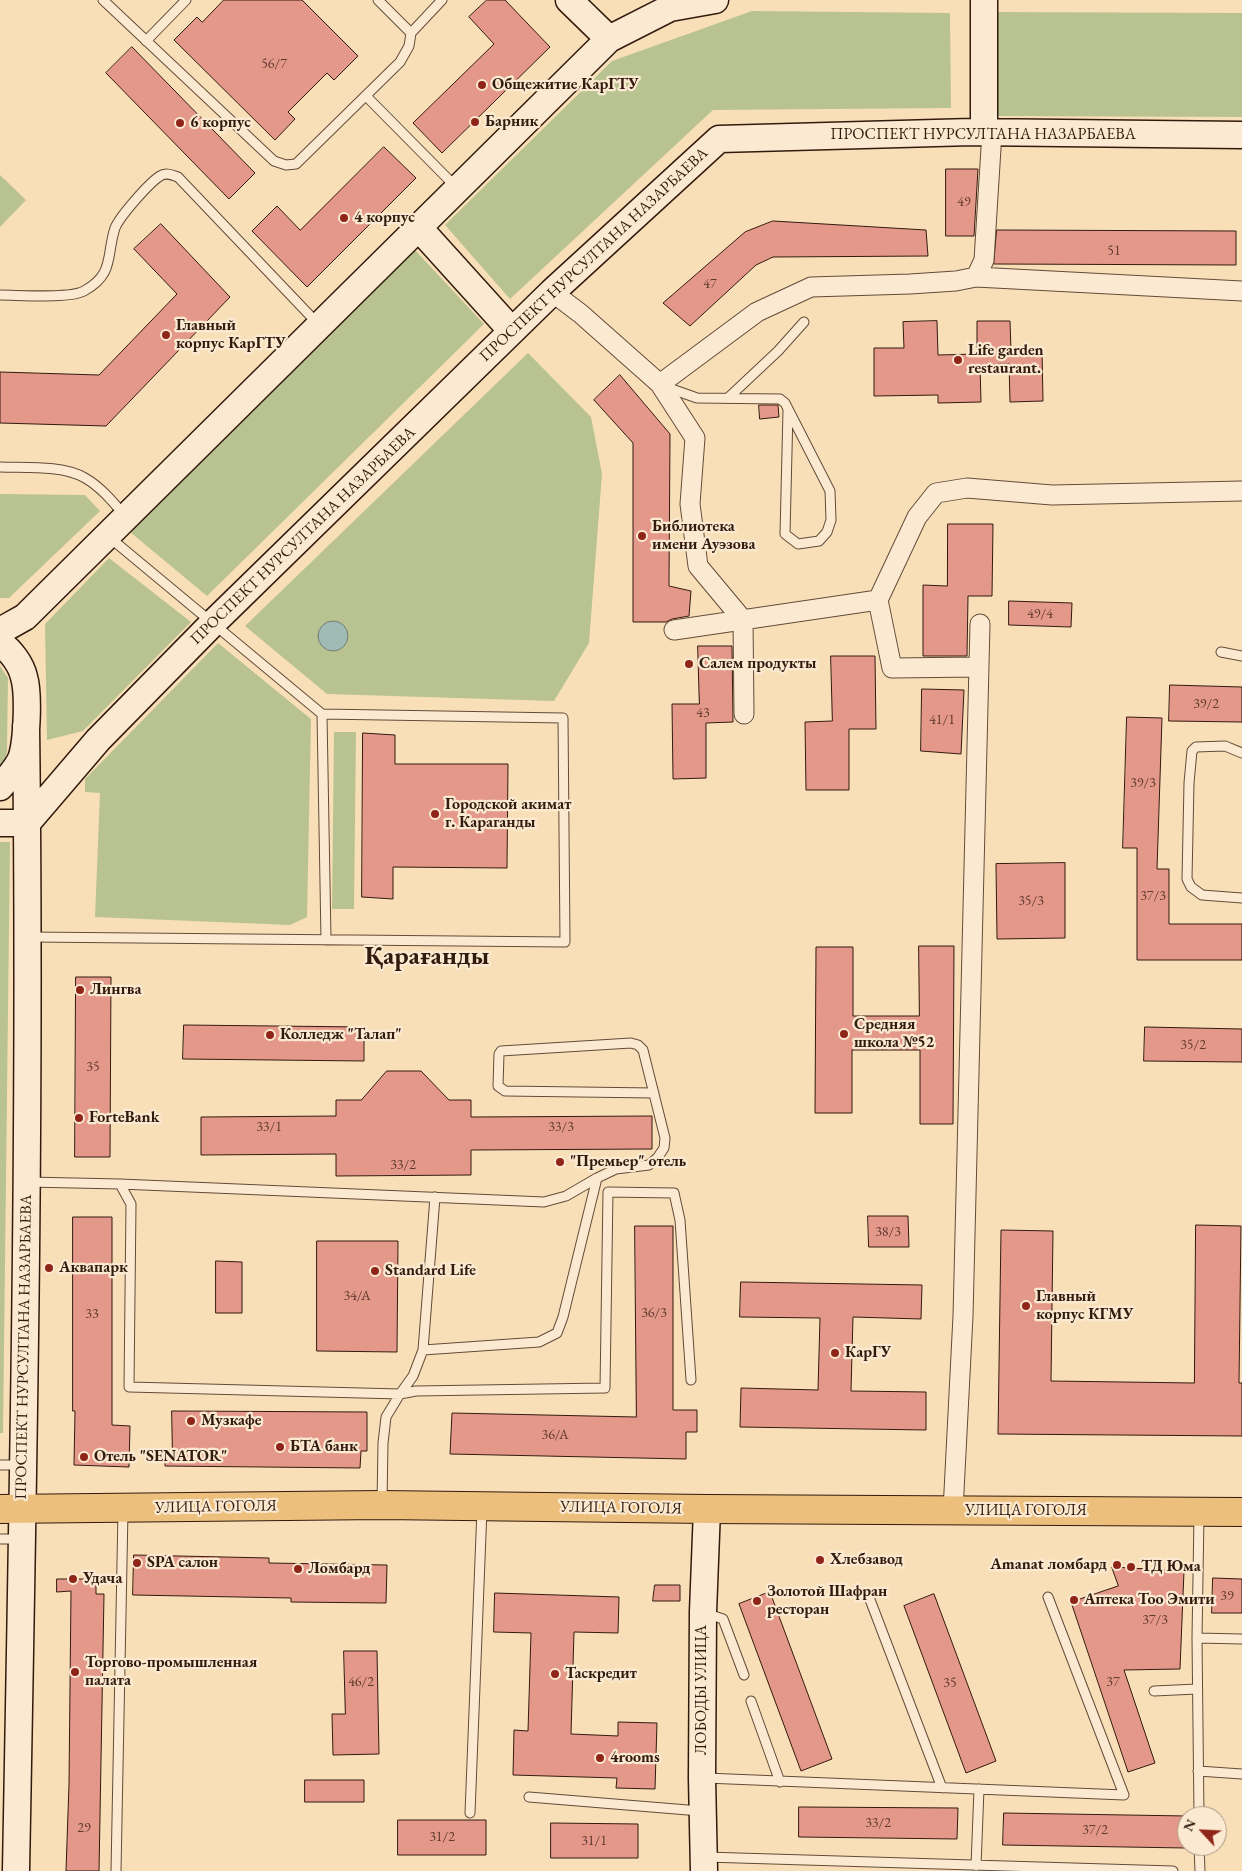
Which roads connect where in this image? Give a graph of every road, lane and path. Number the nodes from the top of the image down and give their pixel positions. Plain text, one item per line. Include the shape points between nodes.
1 (102, 0) edge
2 (186, 0) edge
3 (378, 0) edge
4 (442, 0) edge
5 (569, 0) edge
6 (715, 0) edge
7 (984, 0) edge
8 (410, 33) junction
9 (610, 39) junction
10 (146, 41) junction
11 (366, 96) junction
12 (988, 132) junction
13 (1242, 135) edge
14 (458, 188) junction
15 (418, 227) junction
16 (976, 278) junction
17 (1242, 291) edge
18 (552, 292) junction
19 (0, 295) edge
20 (804, 322) dead end
21 (319, 325) junction
22 (512, 331) junction
23 (660, 384) junction
24 (728, 398) junction
25 (788, 410) junction
26 (0, 467) edge
27 (1242, 491) edge
28 (126, 516) junction
29 (106, 535) junction
30 (878, 600) junction
31 (743, 620) junction
32 (213, 623) junction
33 (980, 624) dead end
34 (0, 630) edge
35 (674, 630) dead end
36 (0, 643) edge
37 (1221, 652) dead end
38 (1242, 656) edge
39 (979, 667) junction
40 (322, 714) junction
41 (744, 714) dead end
42 (26, 726) junction
43 (98, 740) junction
44 (1242, 753) edge
45 (27, 785) junction
46 (0, 787) edge
47 (0, 792) edge
48 (0, 823) edge
49 (27, 823) junction
50 (1242, 898) edge
51 (28, 937) junction
52 (326, 940) junction
53 (654, 1093) junction
54 (597, 1178) junction
55 (25, 1182) junction
56 (120, 1184) junction
57 (435, 1197) junction
58 (423, 1350) junction
59 (691, 1380) dead end
60 (400, 1394) junction
61 (11, 1465) edge
62 (382, 1505) junction
63 (482, 1506) junction
64 (124, 1508) junction
65 (11, 1509) edge
66 (707, 1509) junction
67 (953, 1511) junction
68 (1199, 1512) junction
69 (1242, 1512) edge
70 (11, 1539) edge
71 (869, 1597) dead end
72 (1048, 1597) dead end
73 (703, 1612) junction
74 (1197, 1638) junction
75 (1242, 1639) edge
76 (744, 1675) dead end
77 (1197, 1689) junction
78 (1154, 1691) dead end
79 (751, 1701) dead end
80 (1198, 1771) junction
81 (1242, 1774) edge
82 (702, 1778) junction
83 (780, 1782) junction
84 (942, 1788) junction
85 (978, 1789) junction
86 (529, 1797) dead end
87 (1198, 1806) edge
88 (702, 1811) junction
89 (470, 1813) dead end
90 (1199, 1856) edge
91 (703, 1864) edge
92 (976, 1866) junction
93 (1112, 1870) edge
94 (16, 1871) edge
95 (116, 1871) edge
96 (1173, 1871) edge
97 (1200, 1871) edge

1 - 10 lane
2 - 10 lane
3 - 8 lane
4 - 8 lane
5 - 9 main road
6 - 9 main road via 670,8
7 - 12 main road
8 - 11 lane via 409,46 400,62
9 - 14 main road
10 - 11 lane via 274,161 286,165 296,164
11 - 14 lane
12 - 13 main road, ПРОСПЕКТ НУРСУЛТАНА НАЗАРБАЕВА
12 - 16 street via 984,260
12 - 18 main road, ПРОСПЕКТ НУРСУЛТАНА НАЗАРБАЕВА via 719,139
14 - 15 main road
15 - 21 main road
15 - 22 main road
16 - 17 street
16 - 23 street via 811,288 757,312
18 - 22 main road, ПРОСПЕКТ НУРСУЛТАНА НАЗАРБАЕВА
18 - 23 street
19 - 21 lane via 83,292 100,279 109,263 116,228 125,211 161,175 170,174 178,177
20 - 24 lane
21 - 28 main road
22 - 32 main road, ПРОСПЕКТ НУРСУЛТАНА НАЗАРБАЕВА
23 - 24 lane via 697,398
23 - 31 street via 694,438 690,504 698,566
24 - 25 lane via 780,398
25 - 25 lane via 830,491 831,520 820,541 798,544 785,534
26 - 28 lane via 58,470 85,478
27 - 30 street via 1052,495 967,488 936,493 917,517
28 - 29 main road
29 - 32 lane
29 - 34 main road via 25,617
30 - 31 street
30 - 39 street via 892,668
31 - 35 street
31 - 41 street
32 - 40 lane
32 - 43 main road, ПРОСПЕКТ НУРСУЛТАНА НАЗАРБАЕВА
33 - 39 street
36 - 42 main road via 17,661 25,678
37 - 38 lane
39 - 67 street via 963,1316
40 - 52 lane
40 - 52 lane via 563,718 565,942
42 - 45 main road
42 - 46 main road via 20,759
43 - 45 main road, ПРОСПЕКТ НУРСУЛТАНА НАЗАРБАЕВА
43 - 49 main road, ПРОСПЕКТ НУРСУЛТАНА НАЗАРБАЕВА
44 - 50 lane via 1225,746 1196,747 1192,751 1187,879 1191,887 1202,895
45 - 47 main road, ПРОСПЕКТ НУРСУЛТАНА НАЗАРБАЕВА
45 - 49 main road
48 - 49 main road
49 - 51 main road, ПРОСПЕКТ НУРСУЛТАНА НАЗАРБАЕВА
51 - 52 lane
51 - 55 main road, ПРОСПЕКТ НУРСУЛТАНА НАЗАРБАЕВА
53 - 53 lane via 643,1050 638,1045 506,1049 499,1054 498,1086 505,1092
53 - 54 lane via 665,1138 664,1148 658,1157 649,1165 616,1169
54 - 57 lane via 566,1196 544,1202
54 - 58 lane via 557,1333 539,1342
55 - 56 lane
55 - 61 main road, ПРОСПЕКТ НУРСУЛТАНА НАЗАРБАЕВА
56 - 57 lane
56 - 60 lane via 131,1204 129,1387
57 - 58 lane
58 - 60 lane via 413,1376
59 - 60 lane via 680,1220 674,1193 608,1192 605,1388 416,1391
60 - 62 lane via 386,1416
61 - 65 main road, ПРОСПЕКТ НУРСУЛТАНА НАЗАРБАЕВА
62 - 63 highway, УЛИЦА ГОГОЛЯ
62 - 64 highway, УЛИЦА ГОГОЛЯ
63 - 66 highway, УЛИЦА ГОГОЛЯ
63 - 89 lane
64 - 65 highway, УЛИЦА ГОГОЛЯ
64 - 95 lane
65 - 70 main road, ПРОСПЕКТ НУРСУЛТАНА НАЗАРБАЕВА
66 - 67 highway, УЛИЦА ГОГОЛЯ
66 - 73 main road, ЛОБОДЫ УЛИЦА
67 - 68 highway, УЛИЦА ГОГОЛЯ
68 - 69 highway, УЛИЦА ГОГОЛЯ
68 - 74 lane
70 - 94 main road, ПРОСПЕКТ НУРСУЛТАНА НАЗАРБАЕВА
71 - 84 lane
72 - 85 lane via 1124,1796
73 - 76 lane via 723,1619
73 - 82 main road, ЛОБОДЫ УЛИЦА
74 - 75 lane
74 - 77 lane
77 - 78 lane
77 - 80 lane
79 - 83 lane
80 - 81 lane
80 - 87 lane
82 - 83 lane
82 - 88 main road, ЛОБОДЫ УЛИЦА
83 - 84 lane
84 - 85 lane
85 - 92 lane
86 - 88 lane
88 - 91 main road, ЛОБОДЫ УЛИЦА
90 - 97 lane
91 - 92 lane
92 - 93 lane
93 - 96 lane

